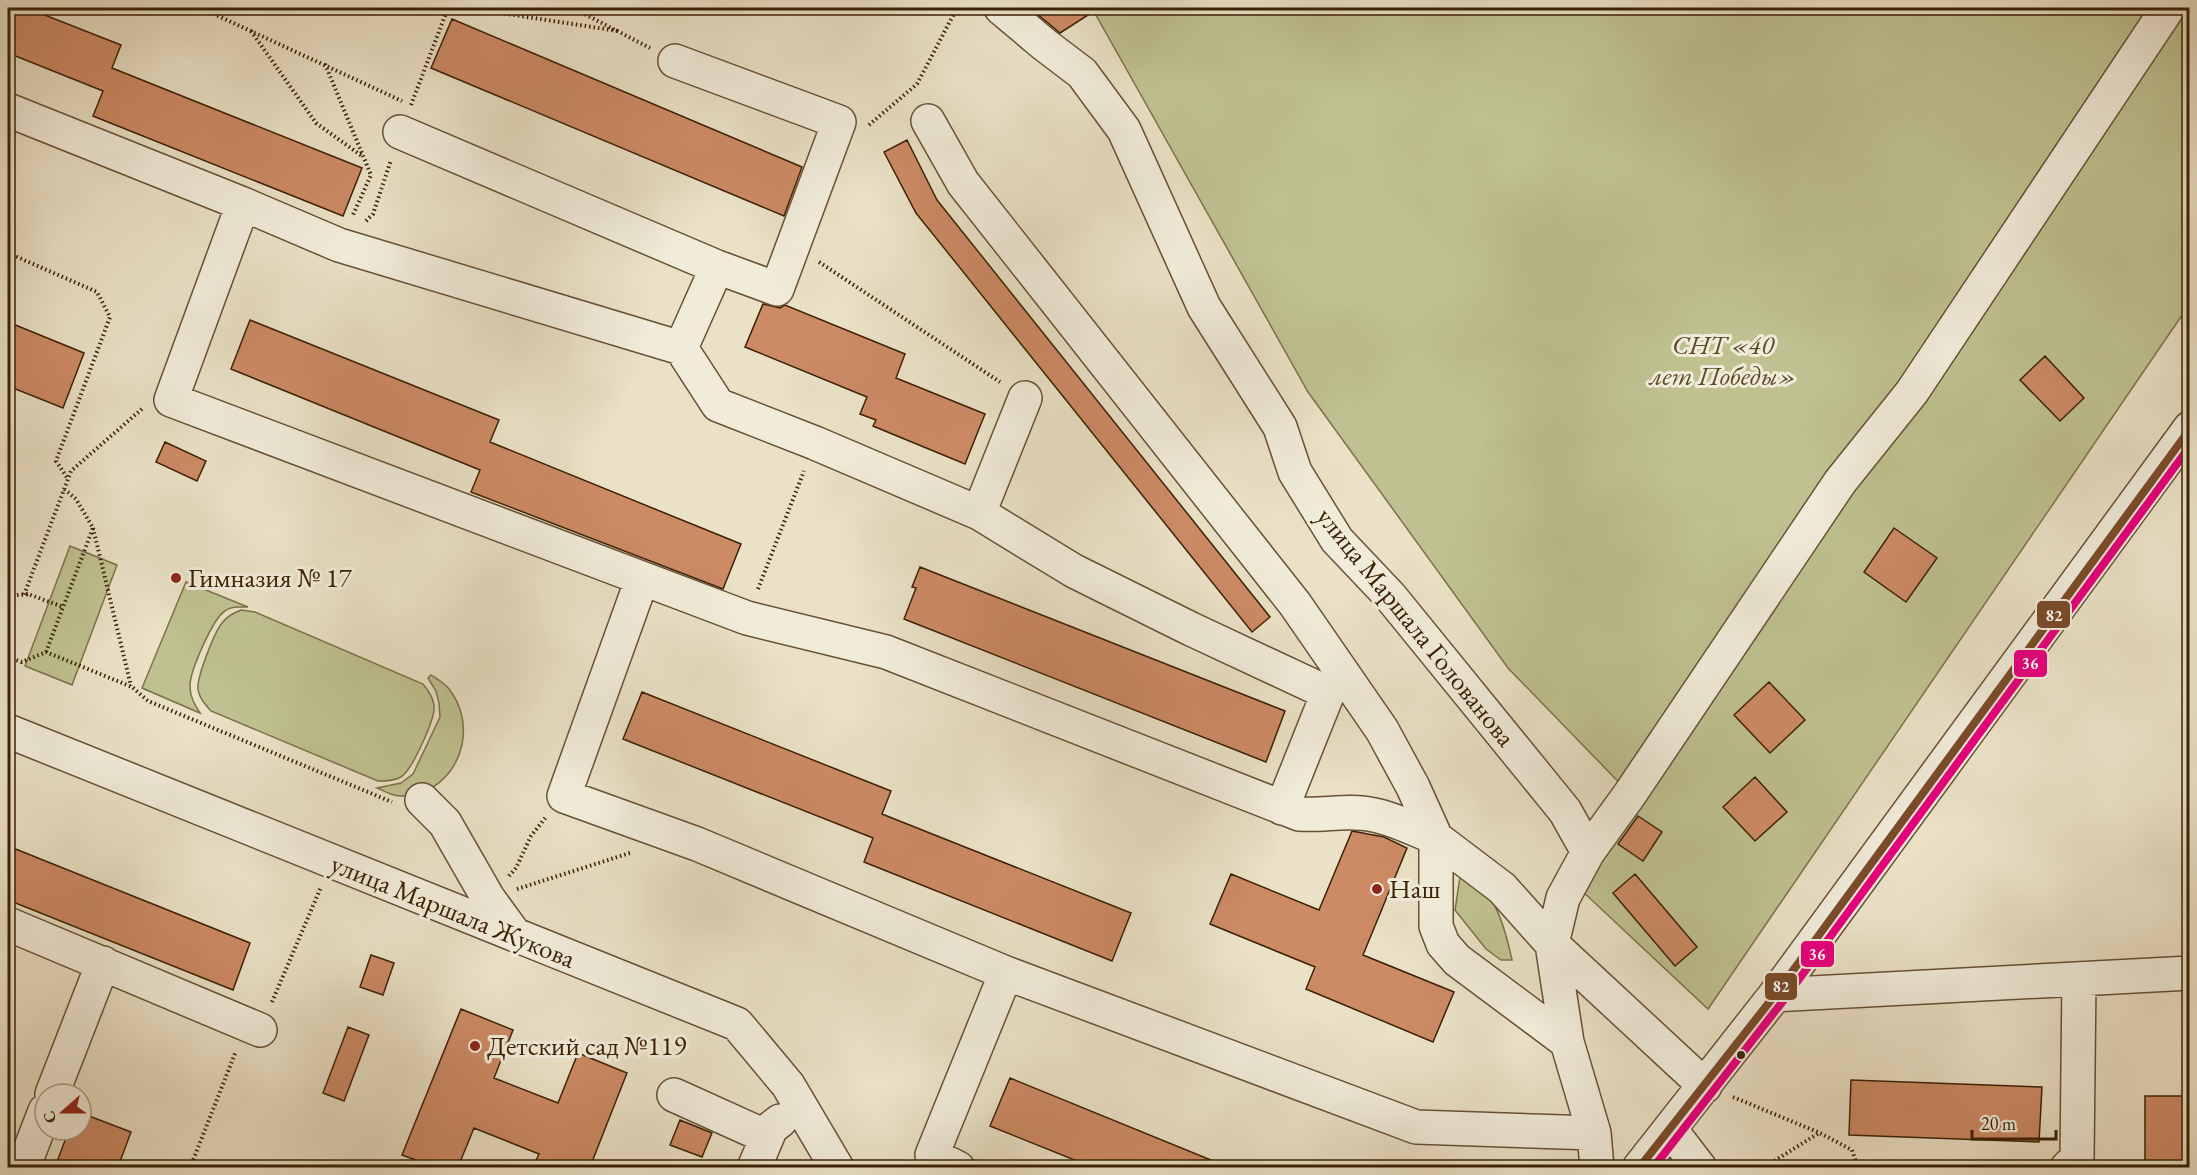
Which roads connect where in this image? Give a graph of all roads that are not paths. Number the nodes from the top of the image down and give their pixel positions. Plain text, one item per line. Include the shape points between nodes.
1 (1001, 8) edge
2 (2168, 8) edge
3 (675, 61) road end
4 (8, 110) edge
5 (405, 118) road end
6 (928, 121) dead end
7 (243, 204) junction
8 (717, 267) junction
9 (681, 348) junction
10 (1025, 398) road end
11 (2190, 428) edge
12 (979, 513) junction
13 (642, 579) junction
14 (8, 731) edge
15 (422, 800) road end
16 (1282, 807) junction
17 (1436, 838) junction
18 (1588, 852) junction
19 (8, 924) edge
20 (515, 935) junction
21 (1552, 944) junction
22 (103, 963) junction
23 (1006, 973) junction
24 (2190, 973) edge
25 (2079, 979) junction
26 (1775, 995) junction
27 (253, 1027) road end
28 (1567, 1042) junction
29 (57, 1082) edge
30 (1705, 1086) junction
31 (674, 1095) dead end
32 (801, 1107) junction
33 (1670, 1129) junction
34 (1594, 1132) junction
35 (767, 1137) junction
36 (33, 1142) edge
37 (23, 1167) edge
38 (754, 1167) edge
39 (837, 1167) edge
40 (958, 1167) edge
41 (1597, 1167) edge
42 (1639, 1167) edge
43 (1700, 1167) edge
44 (2067, 1167) edge

1 - 18 street, улица Маршала Голованова via 1082,73 1124,130 1204,307 1280,427 1295,472 1337,540 1390,596 1565,812
2 - 18 street via 1912,392 1840,482
3 - 8 street via 839,122 777,289
4 - 7 street
5 - 8 street
6 - 17 street via 963,183 1295,604 1351,683 1382,730
7 - 9 street via 339,245
7 - 13 street via 157,404
8 - 9 street
9 - 12 street via 718,405
10 - 12 street
11 - 26 street
12 - 16 street via 1074,571 1328,693
13 - 16 street via 747,618 886,652
13 - 23 street via 564,796 697,844
14 - 20 street, улица Маршала Жукова
15 - 20 street via 445,823 488,898
16 - 17 street via 1299,814 1375,815
17 - 21 street via 1502,888
17 - 28 street via 1436,926 1443,944 1457,960
18 - 21 street via 1563,898
19 - 22 street
20 - 32 street, улица Маршала Жукова via 737,1024 788,1085
21 - 28 street
21 - 30 street
22 - 27 street
22 - 29 street
23 - 34 street via 1416,1127
23 - 40 street via 932,1155
24 - 25 street
25 - 26 street
25 - 44 street via 2078,1158
26 - 30 street
28 - 34 street
30 - 33 street
31 - 35 street
32 - 35 street via 771,1128
32 - 39 street, улица Маршала Жукова
33 - 42 street
33 - 43 street
34 - 41 street
35 - 38 street
36 - 37 street

